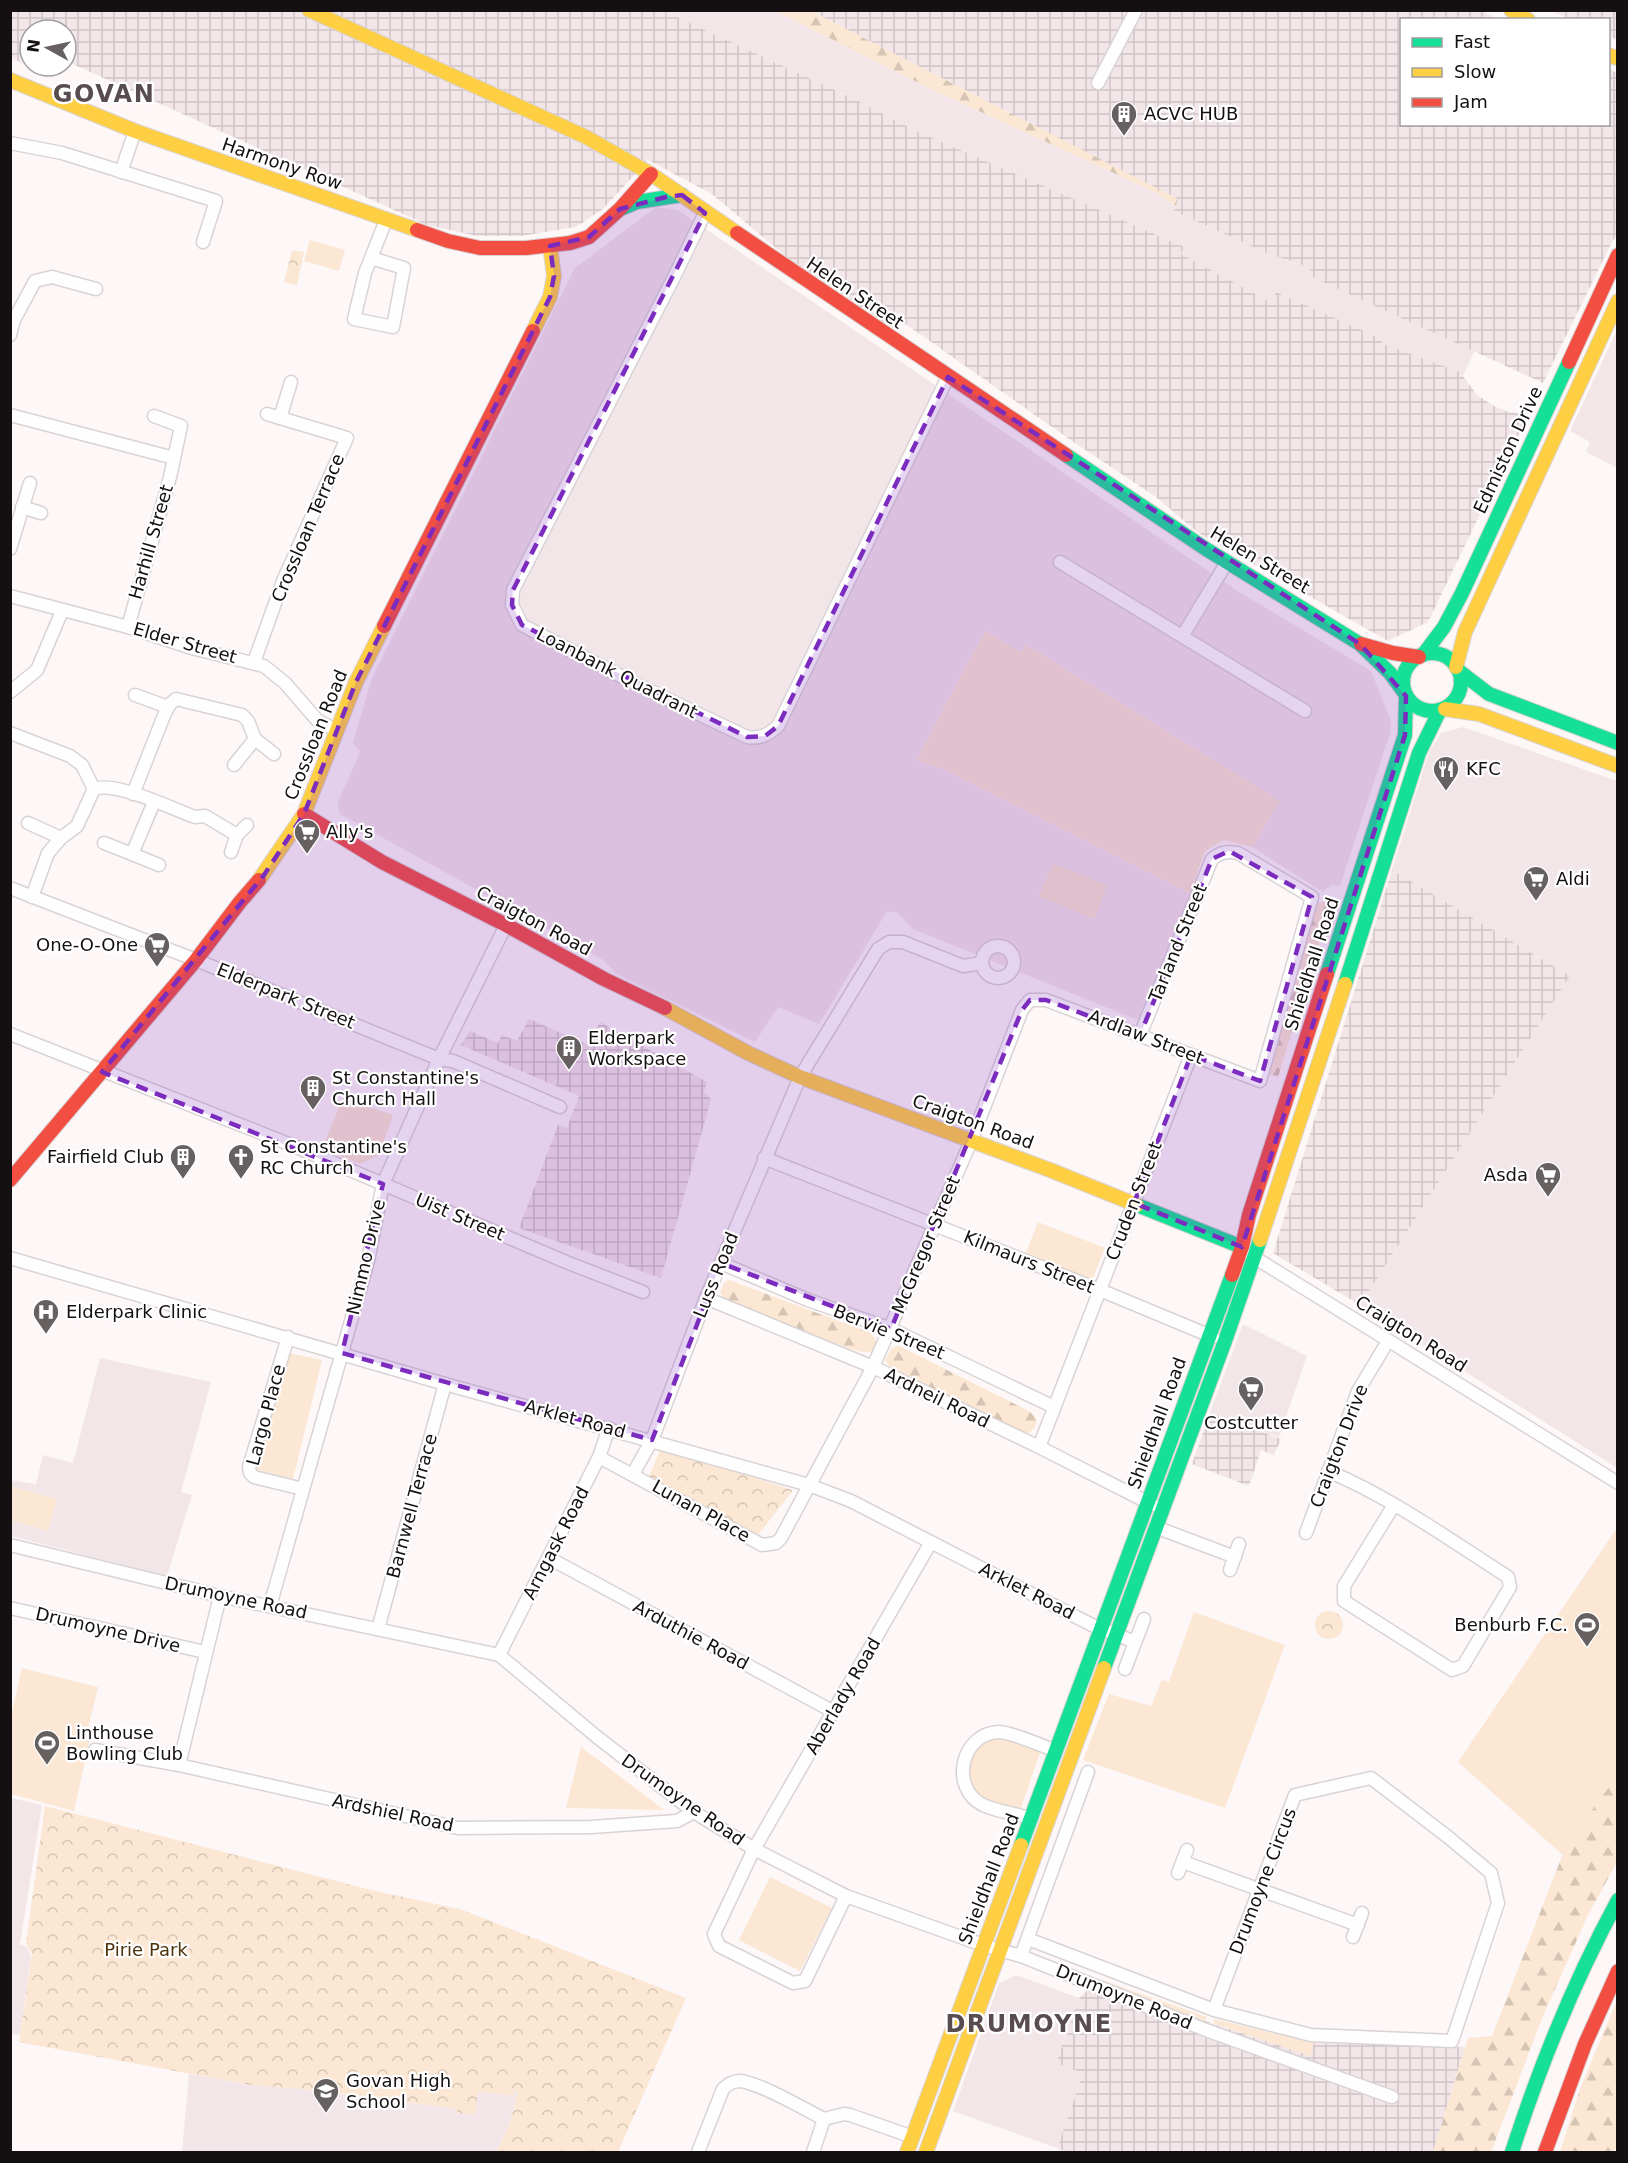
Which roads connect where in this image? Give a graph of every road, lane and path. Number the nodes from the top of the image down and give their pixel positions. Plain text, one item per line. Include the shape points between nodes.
1 (309, 10) edge
2 (1136, 10) edge
3 (1510, 10) edge
4 (1524, 18) edge
5 (10, 80) edge
6 (1098, 82) dead end
7 (135, 131) junction
8 (10, 143) edge
9 (121, 172) junction
10 (651, 174) junction
11 (682, 195) junction
12 (620, 209) junction
13 (705, 213) junction
14 (386, 220) junction
15 (203, 243) dead end
16 (550, 246) junction
17 (1617, 255) edge
18 (371, 258) junction
19 (96, 289) dead end
20 (1617, 301) edge
21 (10, 335) edge
22 (948, 378) junction
23 (291, 382) dead end
24 (267, 414) dead end
25 (10, 415) edge
26 (154, 416) dead end
27 (280, 418) junction
28 (174, 458) junction
29 (30, 483) dead end
30 (22, 507) junction
31 (41, 513) dead end
32 (10, 549) edge
33 (1060, 562) dead end
34 (1227, 562) junction
35 (10, 596) edge
36 (63, 611) junction
37 (128, 627) junction
38 (1183, 635) junction
39 (1360, 644) junction
40 (1421, 656) junction
41 (254, 662) junction
42 (1457, 669) junction
43 (10, 692) edge
44 (1405, 694) junction
45 (135, 695) dead end
46 (168, 707) junction
47 (1442, 709) junction
48 (1305, 711) dead end
49 (337, 730) junction
50 (10, 733) edge
51 (255, 739) junction
52 (1617, 743) edge
53 (274, 754) dead end
54 (234, 765) dead end
55 (1617, 766) edge
56 (94, 789) junction
57 (133, 794) junction
58 (154, 802) junction
59 (304, 814) junction
60 (28, 823) dead end
61 (246, 825) dead end
62 (237, 835) junction
63 (61, 838) junction
64 (104, 843) dead end
65 (231, 852) dead end
66 (132, 854) junction
67 (159, 865) dead end
68 (10, 888) edge
69 (32, 897) junction
70 (1348, 910) junction
71 (1367, 916) junction
72 (507, 924) junction
73 (196, 960) junction
74 (982, 963) dead end
75 (1030, 1000) joint
76 (10, 1034) edge
77 (1140, 1035) junction
78 (1191, 1055) junction
79 (439, 1059) junction
80 (102, 1072) junction
81 (800, 1077) junction
82 (1260, 1081) joint
83 (1290, 1094) junction
84 (1308, 1101) junction
85 (560, 1107) dead end
86 (971, 1141) junction
87 (764, 1158) junction
88 (10, 1180) edge
89 (383, 1184) junction
90 (1134, 1203) junction
91 (935, 1224) junction
92 (1242, 1247) junction
93 (10, 1258) edge
94 (1255, 1258) junction
95 (721, 1263) junction
96 (1100, 1290) junction
97 (643, 1292) dead end
98 (706, 1298) junction
99 (891, 1329) junction
100 (1208, 1336) junction
101 (288, 1337) junction
102 (1225, 1341) junction
103 (1388, 1341) junction
104 (342, 1353) junction
105 (873, 1367) junction
106 (445, 1384) junction
107 (1054, 1407) junction
108 (609, 1428) junction
109 (652, 1440) junction
110 (1039, 1447) junction
111 (599, 1457) junction
112 (1328, 1471) junction
113 (633, 1474) junction
114 (1617, 1483) edge
115 (809, 1485) junction
116 (303, 1489) junction
117 (1146, 1503) junction
118 (1394, 1505) junction
119 (1163, 1508) junction
120 (1155, 1527) junction
121 (1306, 1533) dead end
122 (931, 1542) junction
123 (1239, 1544) dead end
124 (10, 1545) edge
125 (1235, 1557) junction
126 (549, 1558) junction
127 (1230, 1570) dead end
128 (220, 1596) junction
129 (270, 1606) junction
130 (10, 1608) edge
131 (1144, 1619) dead end
132 (1099, 1628) junction
133 (378, 1629) junction
134 (1117, 1636) junction
135 (1135, 1642) junction
136 (205, 1652) junction
137 (499, 1655) junction
138 (1125, 1669) dead end
139 (834, 1712) junction
140 (95, 1750) dead end
141 (1056, 1750) junction
142 (179, 1765) junction
143 (1088, 1772) dead end
144 (694, 1812) junction
145 (1031, 1819) junction
146 (754, 1850) junction
147 (1183, 1862) dead end
148 (1258, 1890) junction
149 (846, 1896) junction
150 (1617, 1900) edge
151 (1498, 1904) joint
152 (1362, 1912) dead end
153 (1028, 1939) junction
154 (983, 1945) junction
155 (1000, 1950) junction
156 (1021, 1956) junction
157 (1617, 1971) edge
158 (1214, 2010) junction
159 (1392, 2097) dead end
160 (824, 2119) junction
161 (913, 2137) junction
162 (698, 2152) edge
163 (813, 2152) edge
164 (907, 2152) edge
165 (926, 2152) edge
166 (1512, 2152) edge
167 (1545, 2152) edge

1 - 10 main road, Helen Street via 586,137
2 - 6 street
3 - 4 main road
5 - 7 main road, Harmony Row
7 - 9 street
7 - 14 main road, Harmony Row
8 - 9 street via 62,153
9 - 15 street via 216,201
10 - 11 main road, Helen Street
10 - 12 main road, Harmony Row
11 - 12 main road via 637,202
11 - 13 main road, Helen Street
12 - 16 main road, Harmony Row via 589,237
13 - 22 main road, Helen Street
13 - 22 street, Loanbank Quadrant via 513,590 512,606 522,625 747,737 765,736 778,726
14 - 16 main road, Harmony Row via 480,248
14 - 18 street
16 - 49 main road, Crossloan Road via 554,276 550,297 356,682
17 - 40 main road, Edmiston Drive via 1462,593 1444,627
18 - 18 street via 354,319 393,327 404,268
19 - 21 street via 52,277 35,281
20 - 42 main road, Edmiston Drive via 1465,632
22 - 34 main road, Helen Street
23 - 27 street
24 - 27 street, Crossloan Terrace
25 - 28 street
26 - 28 street, Harhill Street via 182,426
27 - 41 street, Crossloan Terrace via 347,438 283,581
28 - 37 street, Harhill Street
29 - 30 street
30 - 31 street
30 - 32 street
33 - 38 street
34 - 38 street
34 - 39 main road, Helen Street
35 - 36 street, Elder Street
36 - 37 street, Elder Street
36 - 43 street via 37,670
37 - 41 street, Elder Street via 192,648
38 - 48 street
39 - 40 main road, Helen Street
39 - 44 main road, Helen Street
40 - 42 main road via 1441,655
40 - 44 main road via 1408,665 1404,674
41 - 49 street, Elder Street via 285,683 317,720
42 - 47 main road via 1457,696
42 - 52 main road via 1489,694
44 - 47 main road via 1423,710
44 - 70 main road, Shieldhall Road via 1405,735
45 - 46 street
46 - 51 street via 176,699 242,715
46 - 57 street
47 - 55 main road via 1479,714
47 - 71 main road, Shieldhall Road via 1419,753
49 - 59 main road, Crossloan Road
50 - 56 street via 70,756 82,765
51 - 53 street
51 - 54 street
56 - 57 street via 110,787
56 - 63 street via 77,826
57 - 58 street
58 - 62 street via 195,818 206,816
58 - 66 street
59 - 72 main road, Craigton Road via 382,862
59 - 73 main road, Crossloan Road via 264,875
60 - 63 street
61 - 62 street
62 - 65 street
63 - 69 street via 48,853
64 - 66 street
66 - 67 street
68 - 69 street, Elderpark Street
69 - 73 street, Elderpark Street
70 - 71 main road
70 - 83 main road, Shieldhall Road
71 - 84 main road, Shieldhall Road
72 - 79 street, Nimmo Drive
72 - 81 main road, Craigton Road via 604,979
73 - 79 street, Elderpark Street
73 - 80 main road, Crossloan Road
74 - 81 street, Luss Road via 963,966 903,942 889,942 878,949
75 - 77 street, Ardlaw Street via 1046,999
75 - 86 street, McGregor Street via 1022,1010
76 - 80 street, Uist Street
77 - 78 street, Ardlaw Street
77 - 82 street, Tarland Street via 1212,859 1229,851 1238,853 1312,897
78 - 82 street, Ardlaw Street
78 - 90 street, Cruden Street
79 - 85 street, Elderpark Street via 453,1061
79 - 89 street, Nimmo Drive
80 - 88 main road, Crossloan Road
80 - 89 street, Uist Street
81 - 86 main road, Craigton Road
81 - 87 street, Luss Road
83 - 84 main road
83 - 92 main road, Shieldhall Road
84 - 94 main road, Shieldhall Road
86 - 90 main road, Craigton Road
86 - 91 street, McGregor Street
87 - 91 street, Kilmaurs Street
87 - 95 street, Luss Road
89 - 97 street, Uist Street
89 - 104 street, Nimmo Drive via 368,1261
90 - 92 main road, Craigton Road
90 - 96 street, Cruden Street
91 - 96 street, Kilmaurs Street
91 - 99 street, McGregor Street
92 - 94 street, Craigton Road
92 - 100 main road, Shieldhall Road
93 - 101 street, Arklet Road
94 - 102 main road, Shieldhall Road
94 - 103 street, Craigton Road
95 - 98 street, Luss Road
95 - 99 street, Bervie Street via 808,1300
96 - 100 street, Kilmaurs Street
96 - 107 street, Cruden Street
98 - 105 street, Ardneil Road
98 - 109 street, Luss Road
99 - 105 street, McGregor Street
99 - 107 street, Bervie Street
100 - 102 street, Kilmaurs Street
100 - 117 main road, Shieldhall Road
101 - 104 street, Arklet Road
101 - 116 street, Largo Place via 249,1467 254,1478
102 - 119 main road, Shieldhall Road
103 - 112 street, Craigton Drive via 1358,1391
103 - 114 street, Craigton Road
104 - 106 street, Arklet Road
104 - 116 street, Nimmo Drive
105 - 110 street, Ardneil Road
105 - 115 street, McGregor Street
106 - 108 street, Arklet Road
106 - 133 street, Barnwell Terrace
107 - 110 street, Cruden Street
108 - 109 street, Arklet Road
108 - 111 street, Arngask Road
109 - 113 street, Luss Road
109 - 115 street, Arklet Road
110 - 117 street, Ardneil Road
111 - 113 street, Lunan Place
111 - 126 street, Arngask Road
112 - 118 street
112 - 121 street, Craigton Drive via 1305,1518
113 - 115 street, Lunan Place via 762,1545 781,1538
115 - 122 street, Arklet Road via 851,1501
116 - 129 street, Nimmo Drive
117 - 119 street, Ardneil Road
117 - 132 main road, Shieldhall Road
118 - 118 street via 1508,1577 1510,1587 1463,1666 1452,1670 1344,1601 1344,1586
119 - 120 main road, Shieldhall Road
120 - 125 street
120 - 134 main road, Shieldhall Road
122 - 132 street, Arklet Road
122 - 139 street, Aberlady Road
123 - 125 street
124 - 128 street, Drumoyne Road
125 - 127 street
126 - 137 street, Arngask Road
126 - 139 street, Arduthie Road
128 - 129 street, Drumoyne Road
128 - 136 street
129 - 133 street, Drumoyne Road
130 - 136 street, Drumoyne Drive
131 - 135 street
132 - 134 street, Arklet Road
132 - 141 main road, Shieldhall Road
133 - 137 street, Drumoyne Road
134 - 135 street, Arklet Road
134 - 155 main road, Shieldhall Road
135 - 138 street
136 - 142 street
137 - 144 street, Drumoyne Road
139 - 146 street, Aberlady Road
140 - 142 street, Ardshiel Road
141 - 145 main road, Shieldhall Road
141 - 145 street via 999,1732 980,1737 966,1751 962,1772 966,1789 982,1804
142 - 144 street, Ardshiel Road via 458,1828 591,1827 677,1821
143 - 153 street
144 - 146 street, Drumoyne Road
145 - 154 main road, Shieldhall Road
146 - 149 street, Drumoyne Road
146 - 149 street, Aberlady Road via 714,1934 719,1946 793,1983 805,1981
147 - 148 street
148 - 151 street, Drumoyne Circus via 1295,1795 1371,1778 1491,1873
148 - 152 street via 1355,1931
148 - 158 street, Drumoyne Circus
149 - 154 street, Drumoyne Road
150 - 166 main road via 1555,2034
151 - 158 street, Drumoyne Road via 1452,2041 1311,2035
153 - 156 street
153 - 158 street, Drumoyne Road
154 - 155 street, Drumoyne Road
154 - 161 main road, Shieldhall Road
155 - 156 street, Drumoyne Road
155 - 165 main road, Shieldhall Road
156 - 159 street, Drumoyne Road via 1206,2030
157 - 167 main road
160 - 161 street via 850,2115
160 - 162 street via 738,2081 723,2089
160 - 163 street
161 - 164 main road, Shieldhall Road

